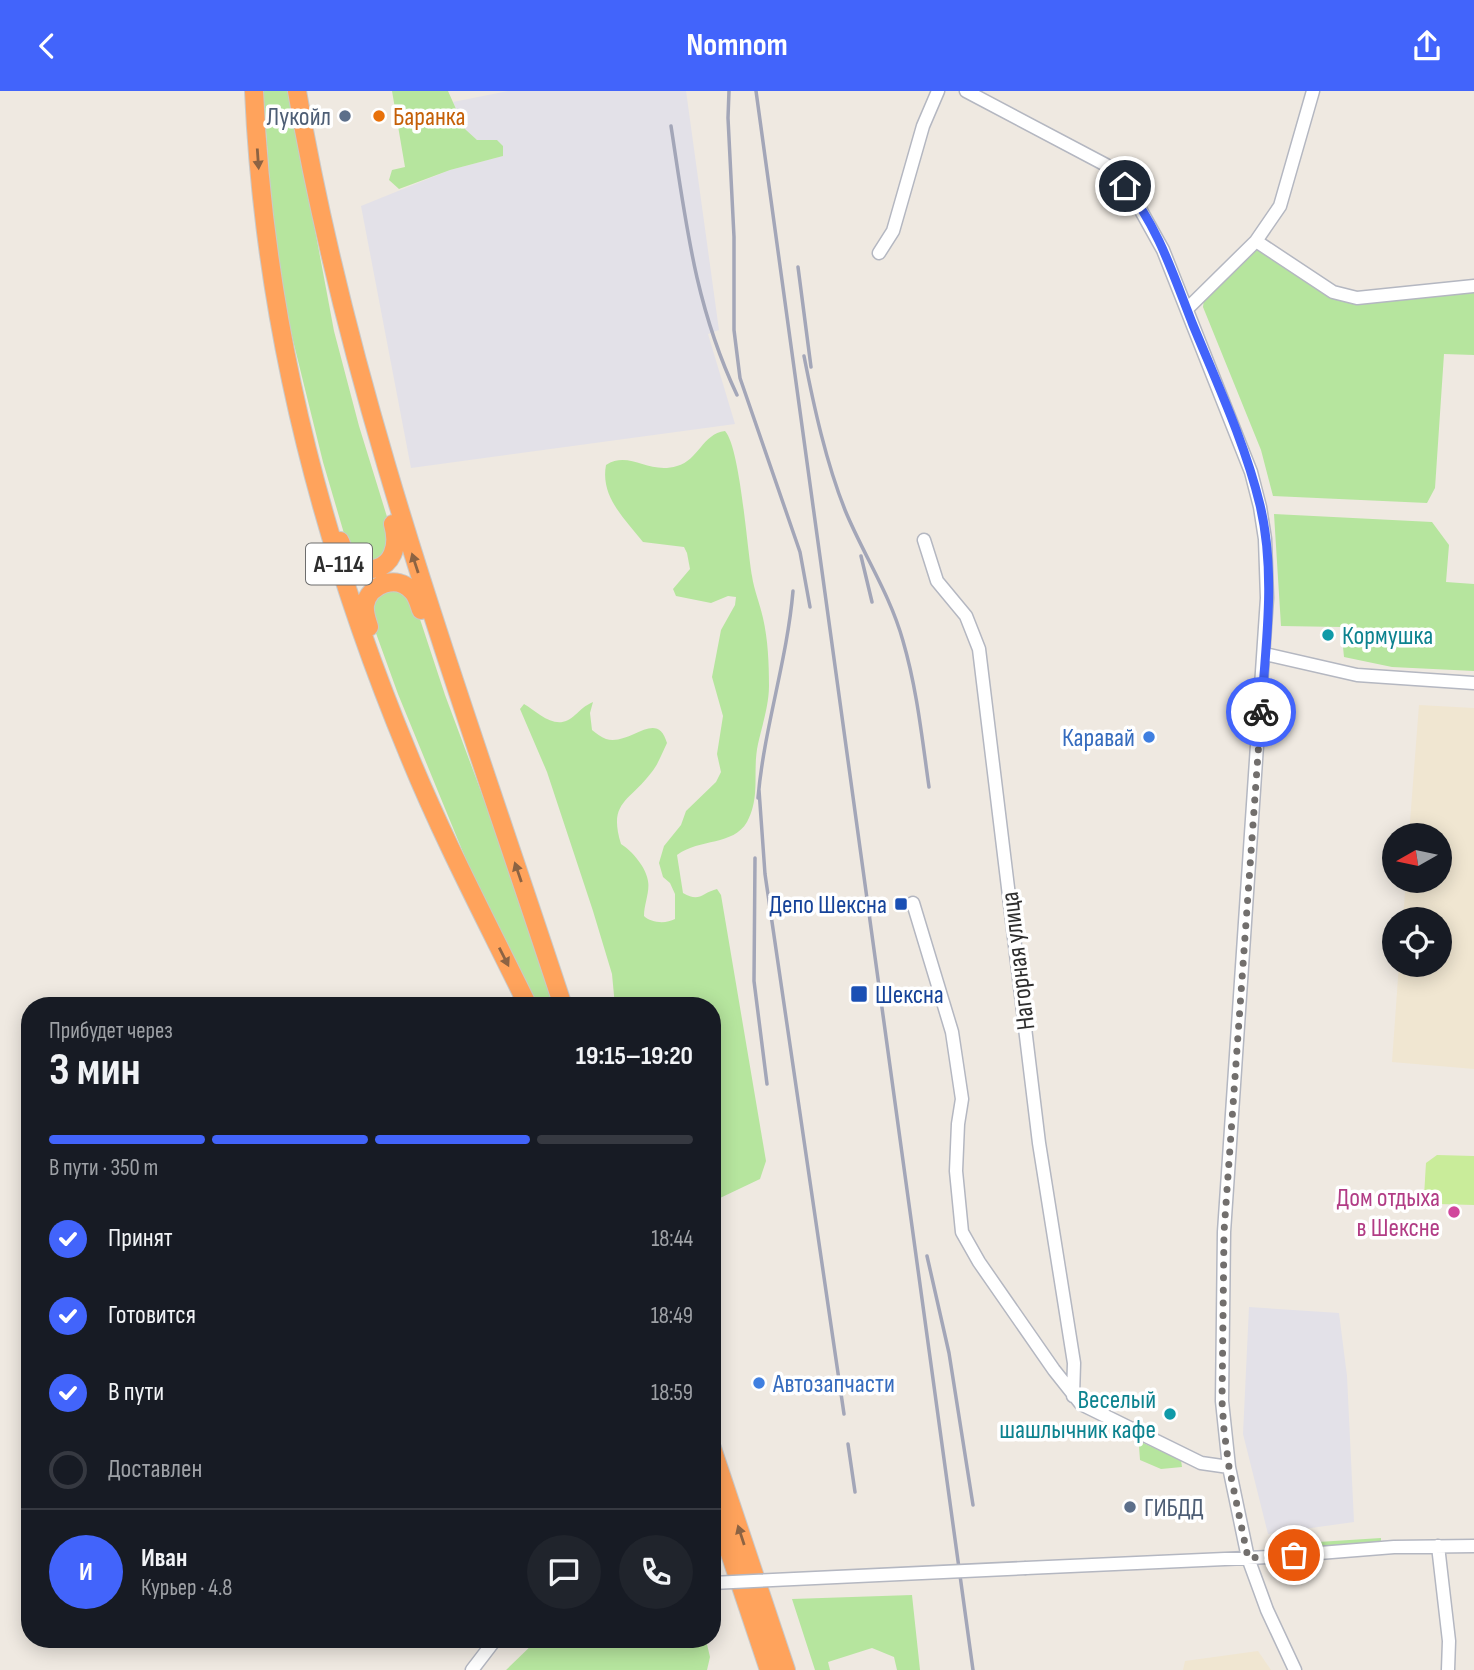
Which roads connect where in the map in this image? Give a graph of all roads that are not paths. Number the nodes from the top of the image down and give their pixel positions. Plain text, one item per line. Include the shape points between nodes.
1 (254, 91) edge
2 (297, 91) edge
3 (938, 91) edge
4 (966, 91) edge
5 (1313, 91) edge
6 (321, 216) junction
7 (1255, 241) junction
8 (879, 253) dead end
9 (1474, 286) edge
10 (278, 308) junction
11 (1187, 309) junction
12 (924, 540) dead end
13 (1265, 654) junction
14 (1474, 683) edge
15 (497, 810) junction
16 (913, 903) dead end
17 (484, 918) junction
18 (524, 997) edge
19 (560, 997) edge
20 (1073, 1395) junction
21 (1229, 1467) junction
22 (721, 1475) edge
23 (721, 1527) edge
24 (1438, 1546) junction
25 (1474, 1546) edge
26 (1248, 1558) junction
27 (721, 1583) edge
28 (753, 1621) junction
29 (489, 1648) edge
30 (472, 1670) edge
31 (764, 1670) edge
32 (769, 1670) edge
33 (786, 1670) edge
34 (1295, 1670) edge
35 (1448, 1670) edge

1 -> 10 highway, А-114 via 264,219
2 - 6 highway, А-114
3 - 8 street via 923,125 893,232
4 - 11 street via 1077,149 1116,175 1150,225
5 - 7 street via 1280,206
6 - 10 highway, А-114 via 346,359 396,534 394,555 383,565 360,567 342,547
15 -> 6 highway, А-114 via 382,457
7 - 9 street via 1333,292 1357,298
7 - 11 street
10 - 17 highway, А-114 via 309,461 359,625 408,754
11 - 13 street via 1235,428 1260,507 1268,572
12 - 20 street, Нагорная улица via 937,581 966,616 979,649 1036,1117 1074,1363
13 - 14 street via 1357,675
13 - 21 street via 1224,1232 1222,1401
15 - 17 highway, А-114 via 458,717 416,596 402,583 379,585 366,601 368,622
19 -> 15 highway, А-114
16 - 20 street via 952,1032 962,1098 956,1171 961,1232
17 -> 18 highway, А-114
20 - 21 street via 1090,1410 1201,1463
21 - 26 street
33 -> 22 highway
23 - 28 highway
24 - 25 street
24 - 26 street
24 - 35 street
26 - 27 street, bridge
26 - 34 street
28 - 31 street
28 - 32 highway
29 - 30 street

